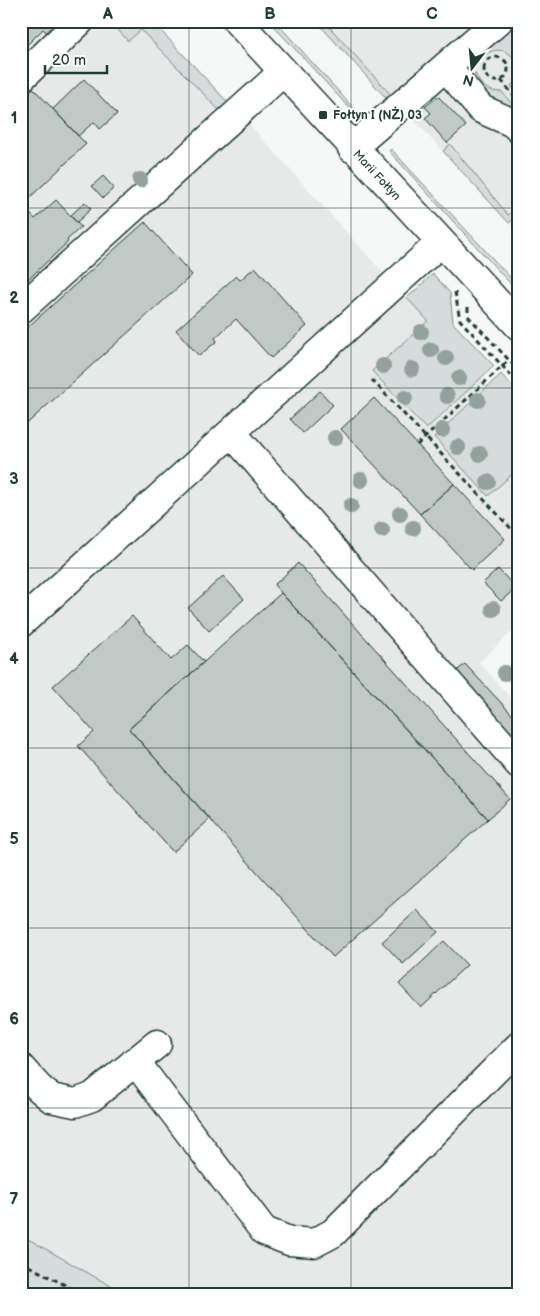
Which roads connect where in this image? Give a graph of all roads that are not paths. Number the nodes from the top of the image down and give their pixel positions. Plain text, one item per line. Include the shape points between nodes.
1 (80, 21) edge
2 (237, 21) edge
3 (498, 21) edge
4 (446, 67) junction
5 (283, 72) junction
6 (21, 78) edge
7 (519, 129) edge
8 (352, 148) junction
9 (440, 243) junction
10 (21, 309) edge
11 (519, 326) edge
12 (232, 433) junction
13 (21, 623) edge
14 (519, 764) edge
15 (157, 1044) dead end
16 (519, 1046) edge
17 (135, 1061) junction
18 (21, 1068) edge

1 - 6 street
2 - 5 street, Marii Fołtyn
3 - 4 street
4 - 7 street via 482,109
4 - 8 street
5 - 8 street, Marii Fołtyn
5 - 10 street
8 - 9 street, Marii Fołtyn
9 - 11 street, Marii Fołtyn
9 - 12 street
12 - 13 street
12 - 14 street
15 - 17 street
16 - 17 street via 333,1233 314,1243 289,1242 264,1231
17 - 18 street via 92,1097 74,1103 51,1098

